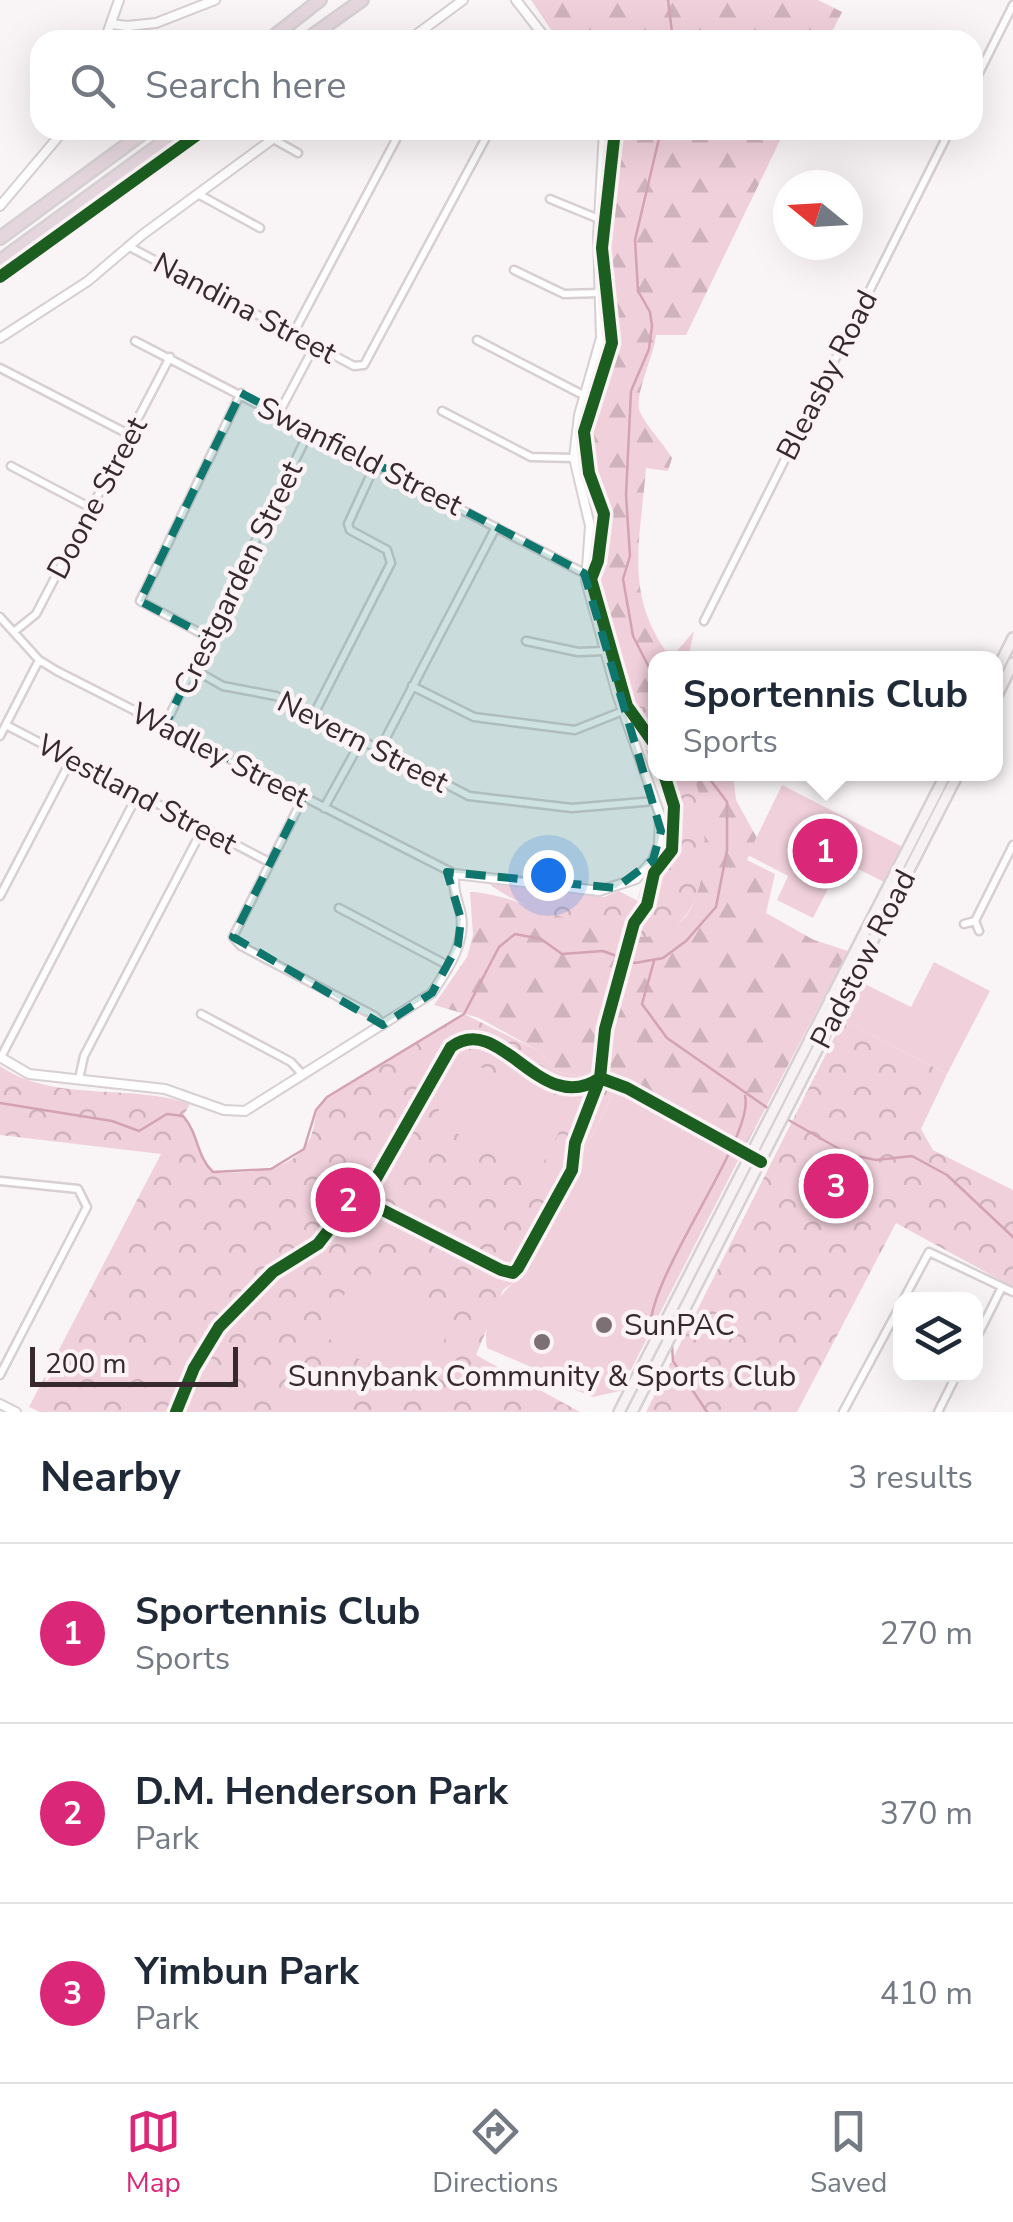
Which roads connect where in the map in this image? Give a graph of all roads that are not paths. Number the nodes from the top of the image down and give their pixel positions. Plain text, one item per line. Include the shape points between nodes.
1 (120, 0) edge
2 (215, 0) edge
3 (320, 0) edge
4 (362, 0) edge
5 (464, 0) edge
6 (516, 0) edge
7 (1013, 6) edge
8 (111, 24) junction
9 (109, 30) edge
10 (125, 30) edge
11 (127, 30) edge
12 (130, 30) edge
13 (282, 30) edge
14 (320, 30) edge
15 (430, 30) edge
16 (537, 30) edge
17 (983, 65) edge
18 (56, 140) edge
19 (133, 140) edge
20 (166, 140) edge
21 (272, 140) edge
22 (275, 140) edge
23 (395, 140) edge
24 (485, 140) edge
25 (603, 140) edge
26 (945, 140) edge
27 (298, 153) dead end
28 (198, 194) junction
29 (550, 199) dead end
30 (0, 206) edge
31 (599, 219) junction
32 (260, 228) dead end
33 (0, 238) edge
34 (128, 246) junction
35 (0, 261) edge
36 (514, 270) dead end
37 (600, 293) junction
38 (293, 334) junction
39 (0, 338) edge
40 (477, 340) dead end
41 (134, 341) dead end
42 (315, 345) junction
43 (170, 357) junction
44 (0, 368) edge
45 (241, 394) junction
46 (584, 396) junction
47 (442, 411) dead end
48 (279, 413) junction
49 (310, 430) junction
50 (130, 434) junction
51 (574, 458) junction
52 (376, 463) junction
53 (11, 466) dead end
54 (91, 508) junction
55 (496, 526) junction
56 (584, 573) junction
57 (0, 617) edge
58 (704, 621) dead end
59 (15, 631) junction
60 (208, 637) junction
61 (1013, 638) edge
62 (526, 641) dead end
63 (605, 651) junction
64 (39, 660) junction
65 (193, 669) junction
66 (1003, 673) edge
67 (412, 686) junction
68 (623, 711) junction
69 (313, 716) junction
70 (6, 725) junction
71 (165, 726) junction
72 (0, 736) edge
73 (360, 741) junction
74 (379, 750) junction
75 (72, 759) junction
76 (648, 778) edge
77 (649, 781) edge
78 (942, 781) edge
79 (954, 781) edge
80 (138, 794) junction
81 (303, 798) junction
82 (656, 800) junction
83 (324, 808) junction
84 (203, 828) junction
85 (1013, 845) edge
86 (269, 862) junction
87 (454, 874) junction
88 (0, 896) edge
89 (339, 908) dead end
90 (975, 921) junction
91 (964, 924) dead end
92 (979, 932) dead end
93 (449, 966) junction
94 (201, 1014) dead end
95 (383, 1025) junction
96 (0, 1057) edge
97 (304, 1076) junction
98 (79, 1079) junction
99 (0, 1181) edge
100 (1002, 1287) junction
101 (1013, 1292) edge
102 (983, 1325) edge
103 (0, 1375) edge
104 (953, 1382) edge
105 (0, 1404) edge
106 (16, 1412) edge
107 (619, 1412) edge
108 (632, 1412) edge
109 (843, 1412) edge
110 (938, 1412) edge

1 - 8 street
1 - 11 street
2 - 12 street
3 - 13 highway
4 - 14 highway
5 - 15 street
6 - 16 street
7 - 17 street
8 - 9 street
8 - 10 street
18 - 30 street
19 - 33 highway
20 - 35 highway
21 - 28 street
22 - 27 street
23 - 38 street
24 - 42 street, Nandina Street via 364,365
25 - 31 street
26 - 58 street, Bleasby Road
28 - 32 street
28 - 34 street
29 - 31 street
31 - 37 street
34 - 38 street, Nandina Street
34 - 39 street via 88,281
36 - 37 street via 564,294
37 - 46 street via 601,338
38 - 42 street, Nandina Street
40 - 46 street
41 - 43 street, Swanfield Street
42 - 48 street
43 - 45 street, Swanfield Street
43 - 50 street, Doone Street
44 - 50 street
45 - 48 street, Swanfield Street
45 - 60 street via 140,601
46 - 51 street
47 - 51 street via 531,457
48 - 49 street, Swanfield Street
49 - 52 street, Swanfield Street
49 - 60 street, Crestgarden Street
50 - 54 street, Doone Street
51 - 56 street via 590,526
52 - 55 street, Swanfield Street
52 - 69 street via 348,524 387,550 391,562
53 - 54 street
54 - 59 street, Doone Street via 36,614
55 - 56 street, Swanfield Street
55 - 67 street
56 - 63 street
57 - 59 street, Wadley Street
59 - 64 street, Wadley Street
60 - 65 street, Crestgarden Street
61 - 66 main road
62 - 63 street
63 - 68 street
64 - 70 street
64 - 71 street, Wadley Street
65 - 69 street, Nevern Street via 224,686 266,692
65 - 71 street, Crestgarden Street
67 - 68 street via 474,716 575,730
67 - 74 street
68 - 76 street
69 - 73 street, Nevern Street
70 - 72 street
70 - 75 street, Westland Street
71 - 81 street, Wadley Street
73 - 74 street, Nevern Street
73 - 83 street
74 - 82 street, Nevern Street via 469,796 572,808
75 - 80 street, Westland Street
75 - 88 street
77 - 82 street
78 - 107 main road, Padstow Road
79 - 108 main road, Padstow Road
80 - 84 street, Westland Street
80 - 96 street
81 - 83 street, Wadley Street
81 - 86 street
82 - 87 street via 661,831 653,860 616,888
83 - 87 street, Wadley Street
84 - 86 street, Westland Street
84 - 98 street via 84,1056
85 - 90 street
86 - 95 street via 234,931 236,942
87 - 93 street via 461,932
89 - 93 street
90 - 91 street
90 - 92 street
93 - 95 street via 432,992
94 - 97 street via 291,1062
95 - 97 street
96 - 98 street via 29,1074
97 - 98 street via 236,1112 165,1089
99 - 103 street via 78,1189 87,1207
100 - 101 street
100 - 102 street
100 - 109 street via 929,1252
104 - 110 street
105 - 106 street

